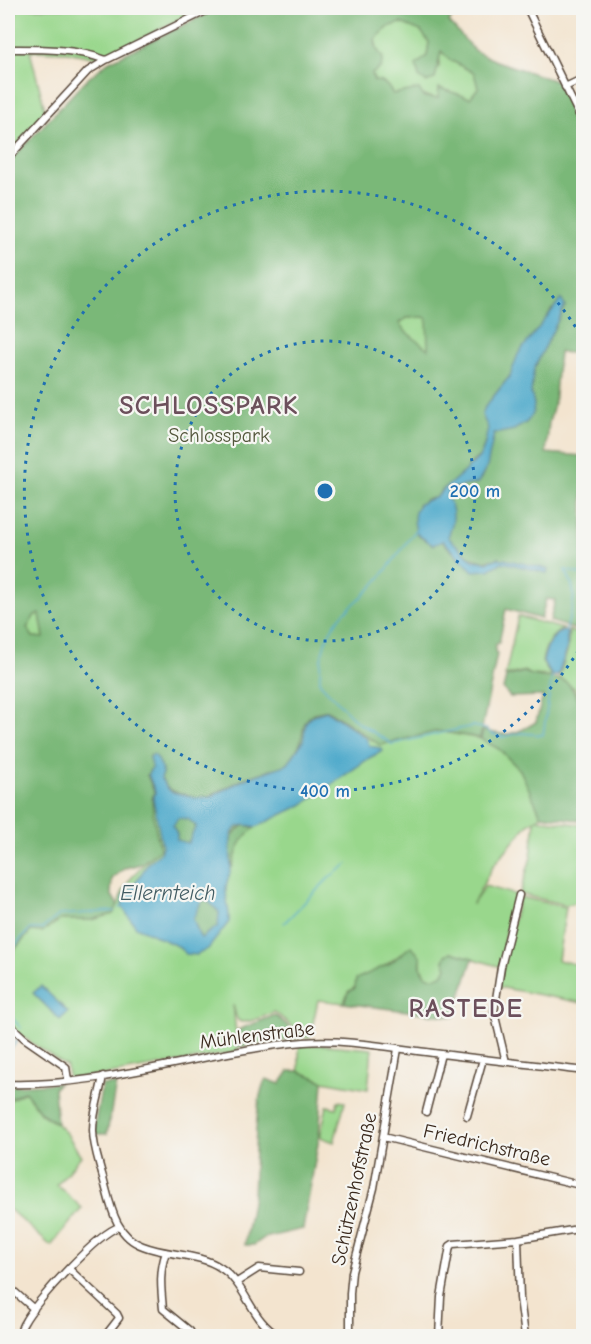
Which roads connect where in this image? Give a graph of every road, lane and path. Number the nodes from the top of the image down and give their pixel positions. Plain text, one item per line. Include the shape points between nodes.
1 (212, 8) edge
2 (527, 8) edge
3 (8, 50) edge
4 (106, 60) junction
5 (584, 78) edge
6 (565, 87) junction
7 (584, 125) edge
8 (8, 158) edge
9 (519, 895) dead end
10 (8, 1023) edge
11 (398, 1049) junction
12 (441, 1054) junction
13 (483, 1059) junction
14 (506, 1062) junction
15 (584, 1071) edge
16 (104, 1076) junction
17 (68, 1080) junction
18 (8, 1084) edge
19 (426, 1112) dead end
20 (467, 1116) dead end
21 (383, 1137) junction
22 (584, 1186) edge
23 (119, 1227) junction
24 (584, 1228) edge
25 (518, 1239) junction
26 (166, 1252) junction
27 (69, 1269) junction
28 (299, 1272) dead end
29 (237, 1282) junction
30 (8, 1286) edge
31 (34, 1309) junction
32 (21, 1336) edge
33 (105, 1336) edge
34 (192, 1336) edge
35 (279, 1336) edge
36 (350, 1336) edge
37 (439, 1336) edge
38 (525, 1336) edge

1 - 4 street
2 - 6 street
3 - 4 street via 68,51
4 - 8 street via 88,71
5 - 6 street
6 - 7 street
9 - 14 street via 494,1012
10 - 17 street via 66,1067
11 - 12 street, Mühlenstraße
11 - 16 street, Mühlenstraße via 306,1042
11 - 21 street, Schützenhofstraße
12 - 13 street, Mühlenstraße
12 - 19 street
13 - 14 street, Mühlenstraße
13 - 20 street
14 - 15 street, Mühlenstraße
16 - 17 street, Mühlenstraße
16 - 23 street via 94,1120 94,1142
17 - 18 street, Mühlenstraße
21 - 22 street, Friedrichstraße
21 - 36 street, Schützenhofstraße via 352,1272
23 - 26 street via 138,1245
23 - 27 street via 110,1230
24 - 25 street
25 - 37 street via 453,1244 448,1250
25 - 38 street
26 - 29 street via 210,1262
26 - 34 street via 160,1280 163,1309 190,1330
27 - 31 street
27 - 33 street via 117,1314 119,1318
28 - 29 street via 259,1268
29 - 35 street via 260,1320
30 - 31 street
31 - 32 street via 22,1326

